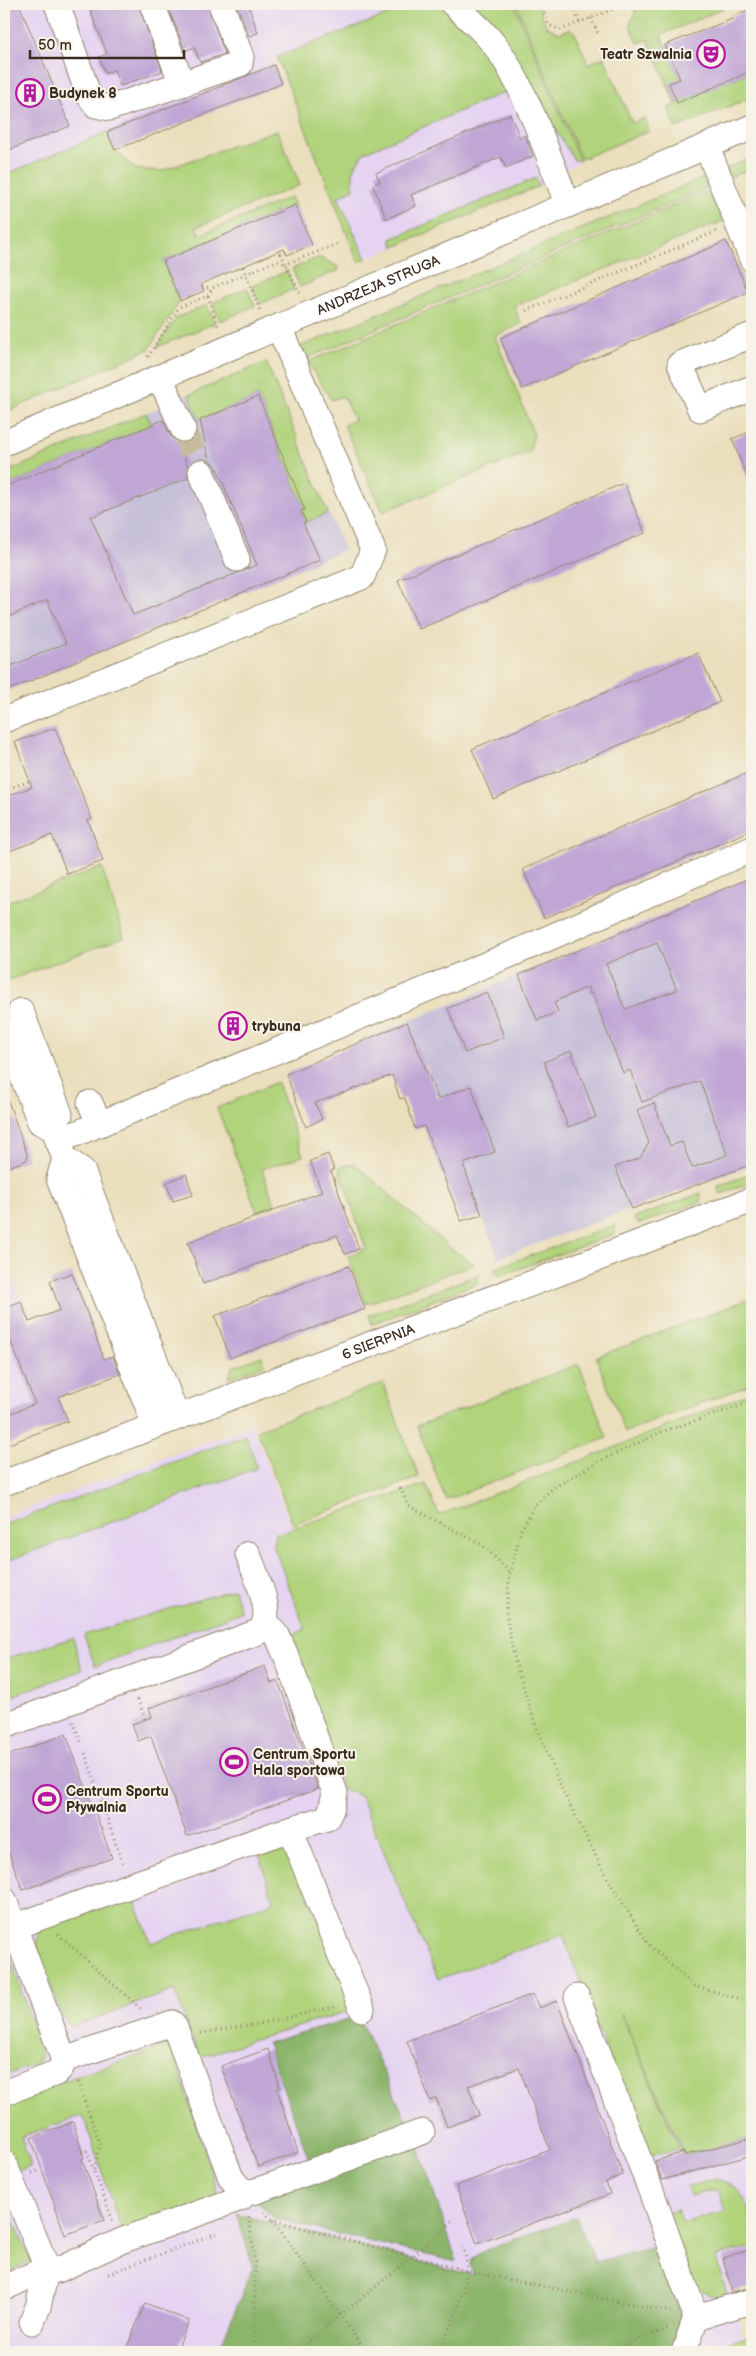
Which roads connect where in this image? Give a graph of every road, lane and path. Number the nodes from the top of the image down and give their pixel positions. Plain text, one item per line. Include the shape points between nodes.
1 (56, 4) edge
2 (152, 4) edge
3 (221, 4) edge
4 (454, 4) edge
5 (540, 4) edge
6 (626, 4) edge
7 (575, 12) dead end
8 (591, 18) junction
9 (579, 22) junction
10 (599, 36) dead end
11 (182, 84) junction
12 (752, 127) edge
13 (707, 147) junction
14 (568, 205) junction
15 (738, 222) junction
16 (338, 244) dead end
17 (286, 252) dead end
18 (752, 259) edge
19 (286, 264) junction
20 (243, 268) dead end
21 (245, 274) junction
22 (202, 287) dead end
23 (212, 288) junction
24 (300, 295) dead end
25 (208, 296) junction
26 (260, 312) dead end
27 (526, 312) dead end
28 (279, 328) junction
29 (219, 329) dead end
30 (752, 335) edge
31 (154, 368) junction
32 (752, 388) edge
33 (183, 429) tunnel mouth
34 (4, 443) edge
35 (201, 472) tunnel mouth
36 (237, 559) dead end
37 (4, 720) edge
38 (30, 781) dead end
39 (4, 790) edge
40 (752, 849) edge
41 (18, 1013) edge
42 (4, 1029) edge
43 (59, 1143) junction
44 (752, 1200) edge
45 (752, 1402) edge
46 (166, 1421) junction
47 (4, 1483) edge
48 (400, 1488) dead end
49 (248, 1554) dead end
50 (510, 1573) junction
51 (265, 1622) junction
52 (135, 1692) dead end
53 (145, 1719) dead end
54 (4, 1726) edge
55 (85, 1753) dead end
56 (290, 1829) junction
57 (131, 1887) junction
58 (4, 1900) edge
59 (36, 1919) junction
60 (13, 1928) junction
61 (577, 1997) dead end
62 (752, 2002) edge
63 (361, 2005) joint
64 (169, 2031) junction
65 (64, 2060) junction
66 (4, 2092) edge
67 (422, 2132) dead end
68 (82, 2152) dead end
69 (4, 2164) edge
70 (94, 2171) junction
71 (245, 2192) junction
72 (273, 2220) junction
73 (453, 2220) dead end
74 (220, 2232) dead end
75 (121, 2242) junction
76 (463, 2247) dead end
77 (414, 2255) junction
78 (129, 2266) junction
79 (47, 2268) junction
80 (467, 2270) junction
81 (104, 2276) dead end
82 (4, 2288) edge
83 (752, 2301) edge
84 (340, 2317) junction
85 (696, 2317) junction
86 (32, 2322) dead end
87 (255, 2352) edge
88 (300, 2352) edge
89 (366, 2352) edge
90 (439, 2352) edge
91 (611, 2352) edge
92 (684, 2352) edge

1 - 11 street via 88,94 96,105 110,108
2 - 11 street
3 - 11 street via 241,57 240,64
4 - 14 street via 485,33 503,57
5 - 9 path via 549,25 560,30
6 - 8 path
7 - 9 path
8 - 9 path
8 - 10 path
12 - 13 street, ANDRZEJA STRUGA
13 - 14 street, ANDRZEJA STRUGA
13 - 15 street
14 - 28 street, ANDRZEJA STRUGA
15 - 18 street
15 - 27 path
16 - 19 path
17 - 19 path via 282,254
19 - 21 path via 276,261
19 - 24 path
20 - 21 path
21 - 23 path
21 - 26 path
22 - 23 path
23 - 25 path
25 - 29 path
25 - 31 path via 179,307
28 - 31 street, ANDRZEJA STRUGA
28 - 37 street via 373,550 362,578
30 - 32 street via 680,364 700,409
31 - 33 street
31 - 34 street, ANDRZEJA STRUGA
35 - 36 street
38 - 39 path
40 - 43 street via 519,951 388,992 95,1114
41 - 43 street via 60,1114
42 - 43 street via 40,1122
43 - 46 street via 82,1170
44 - 46 street, 6 SIERPNIA
45 - 50 path via 661,1432 553,1488 535,1505 521,1530
46 - 47 street, 6 SIERPNIA
48 - 50 path via 409,1506 482,1545
49 - 51 street via 266,1606
50 - 62 path via 506,1614 515,1662 561,1787 607,1878 649,1945 694,1986
51 - 54 street via 262,1630 254,1635
51 - 56 street via 277,1635 288,1660 335,1793 327,1818
52 - 53 path
55 - 57 path
56 - 57 street
56 - 63 street
57 - 59 street
58 - 60 street
59 - 60 street
59 - 64 path via 49,1926
60 - 65 street
61 - 85 street
63 - 64 path via 258,2024
64 - 65 street
64 - 71 street via 231,2178
65 - 66 street via 56,2074
65 - 70 path via 75,2071 100,2144
67 - 71 street via 253,2192
68 - 70 path via 87,2151
69 - 79 street
70 - 75 path
71 - 72 path
71 - 75 street via 241,2198
71 - 87 path via 255,2264
72 - 77 path
72 - 84 path
73 - 77 path
74 - 78 path
75 - 78 path
75 - 79 street via 58,2270
76 - 80 path
77 - 80 path
77 - 84 path
78 - 81 path
79 - 82 street
79 - 86 street
80 - 85 path
80 - 90 path via 465,2284
83 - 85 street
84 - 88 path via 304,2345
84 - 89 path
85 - 91 path
85 - 92 street

